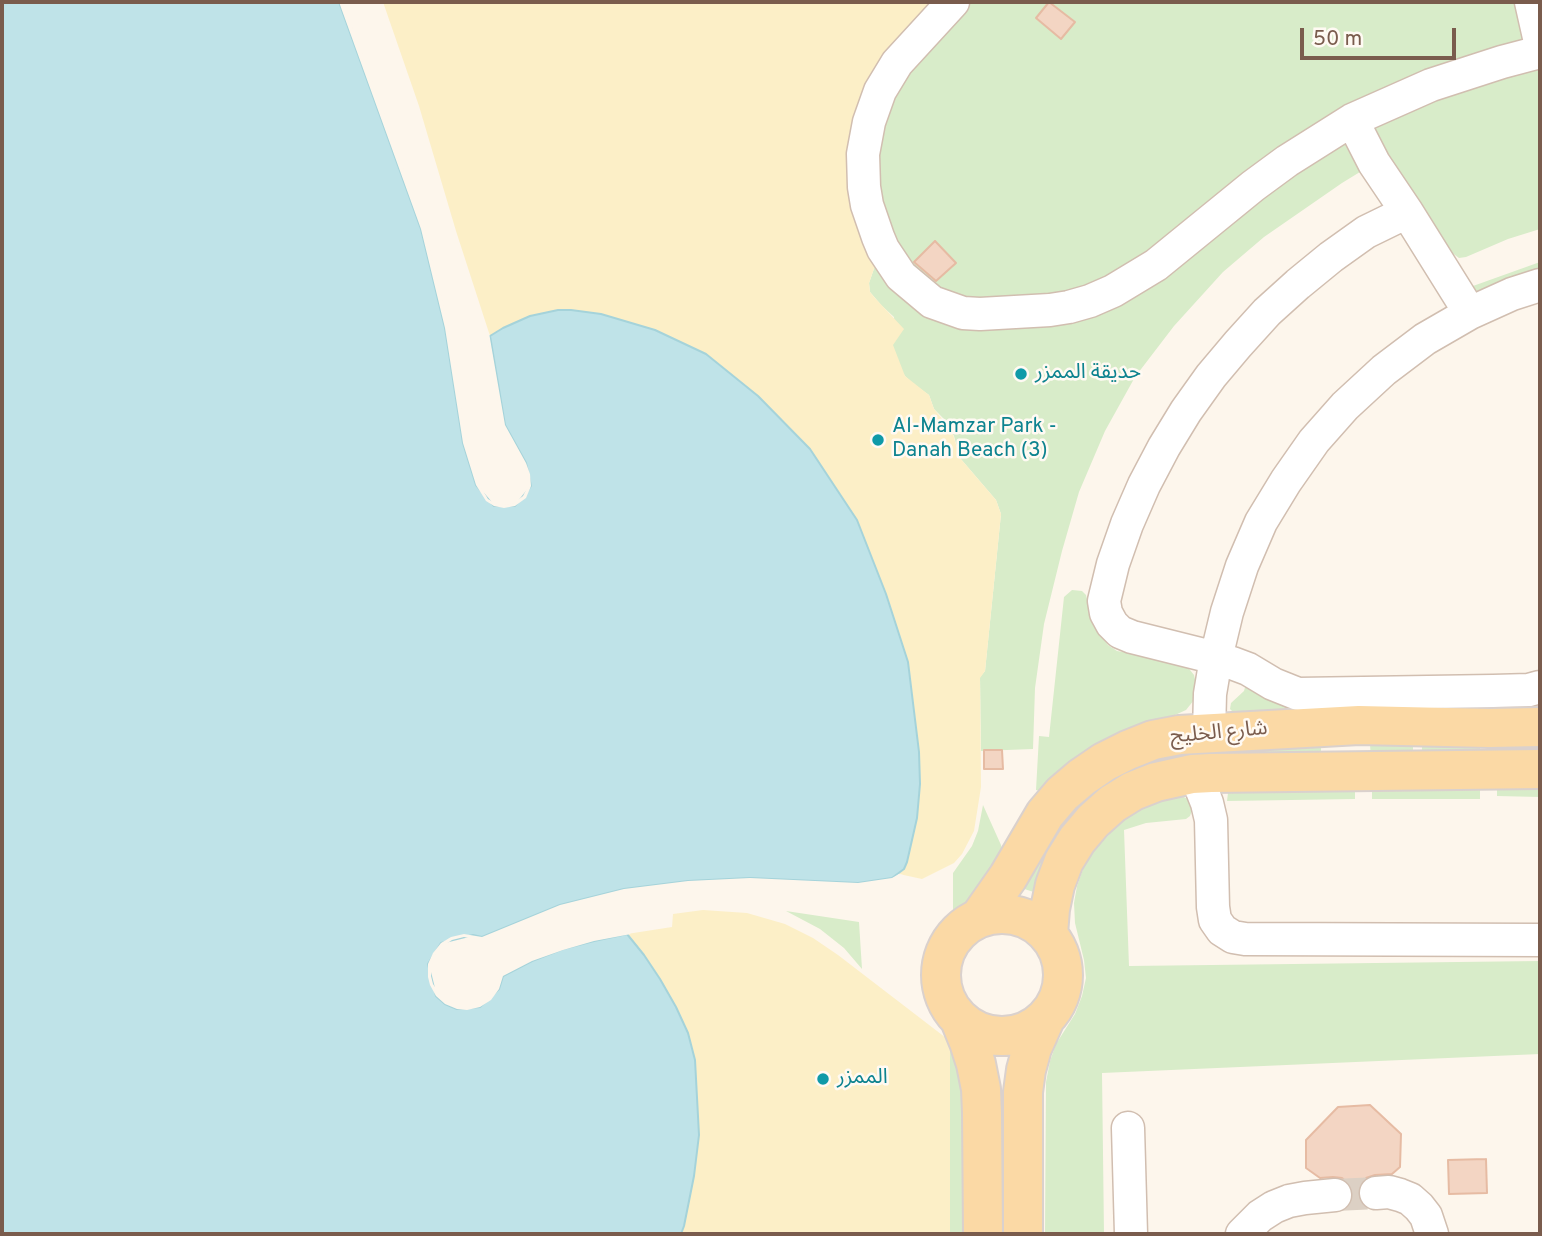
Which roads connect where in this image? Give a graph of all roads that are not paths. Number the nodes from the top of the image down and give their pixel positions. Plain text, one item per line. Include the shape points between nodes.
1 (953, 2) edge
2 (1531, 2) edge
3 (1540, 42) edge
4 (1540, 52) edge
5 (1352, 120) junction
6 (1407, 212) junction
7 (1540, 285) edge
8 (1470, 313) junction
9 (1216, 658) junction
10 (1540, 687) edge
11 (1540, 727) edge
12 (1209, 733) junction
13 (1540, 769) edge
14 (1202, 774) junction
15 (980, 917) junction
16 (1048, 934) junction
17 (1540, 940) edge
18 (1045, 1019) junction
19 (960, 1020) junction
20 (1128, 1128) dead end
21 (1376, 1193) tunnel mouth
22 (1335, 1195) tunnel mouth
23 (983, 1234) edge
24 (1023, 1234) edge
25 (1131, 1234) edge
26 (1242, 1234) edge
27 (1432, 1234) edge

1 - 5 street via 897,63 880,91 869,122 863,165 867,205 892,264 932,302 962,313 1050,310 1113,291 1156,265 1276,169
2 - 3 street
4 - 5 street via 1431,85
5 - 6 street
6 - 8 street
6 - 9 street via 1366,232 1331,257 1238,344 1181,420 1127,524 1104,601 1112,624 1132,637
7 - 8 street
8 - 9 street via 1384,370 1314,441 1256,533 1227,612
9 - 10 street via 1298,694
9 - 12 street
11 - 12 main road, شارع الخليج via 1359,725
12 - 14 main road
12 - 15 main road, شارع الخليج via 1153,740 1082,777 1045,814
13 - 14 main road, شارع الخليج
14 - 16 main road, شارع الخليج via 1133,791 1093,821 1064,862 1055,885
14 - 17 street via 1211,820 1215,920 1233,937
15 - 16 main road via 1024,917
15 - 19 main road via 962,928 943,956 942,990
16 - 18 main road via 1057,947 1064,977 1055,1007
18 - 19 main road via 1018,1034 1002,1036 987,1035
18 - 24 main road via 1032,1048 1023,1092
19 - 23 main road via 981,1088
20 - 25 street
21 - 27 street via 1410,1199 1426,1216
22 - 26 street via 1281,1204

